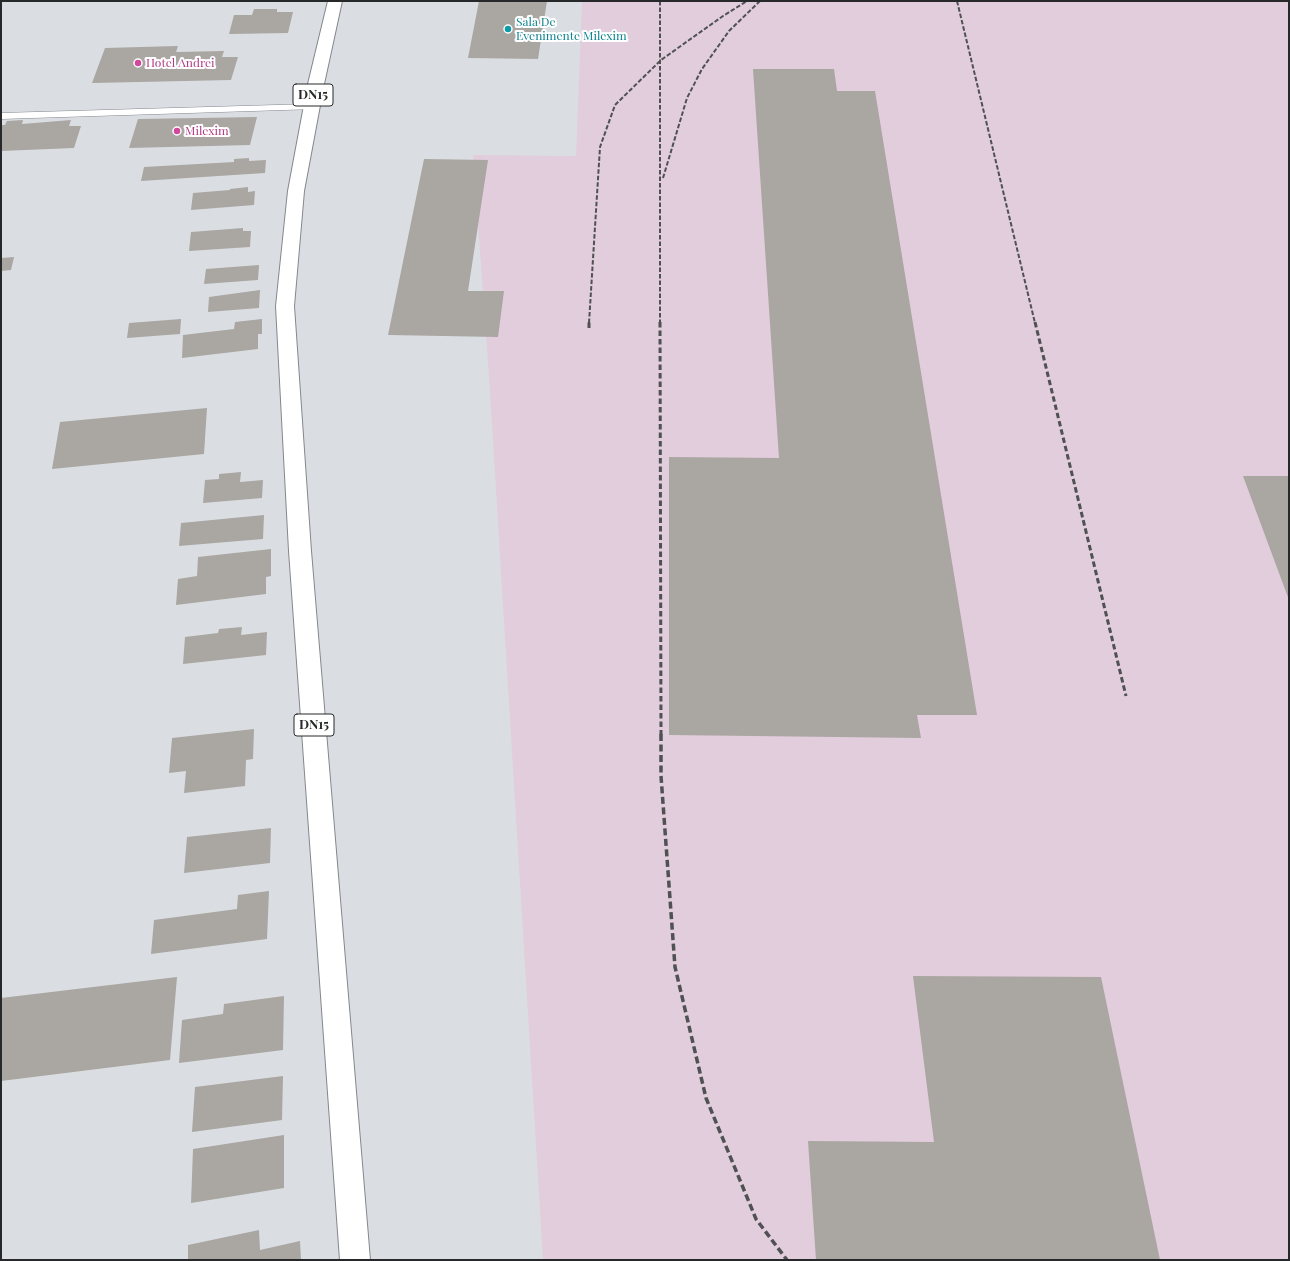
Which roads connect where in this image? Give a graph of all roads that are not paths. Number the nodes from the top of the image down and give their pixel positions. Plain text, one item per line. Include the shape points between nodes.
1 (334, 1) edge
2 (311, 108) junction
3 (1, 116) edge
4 (355, 1260) edge

1 - 2 main road, DN15
2 - 3 lane
2 - 4 main road, DN15 via 296,191 285,306 300,551

